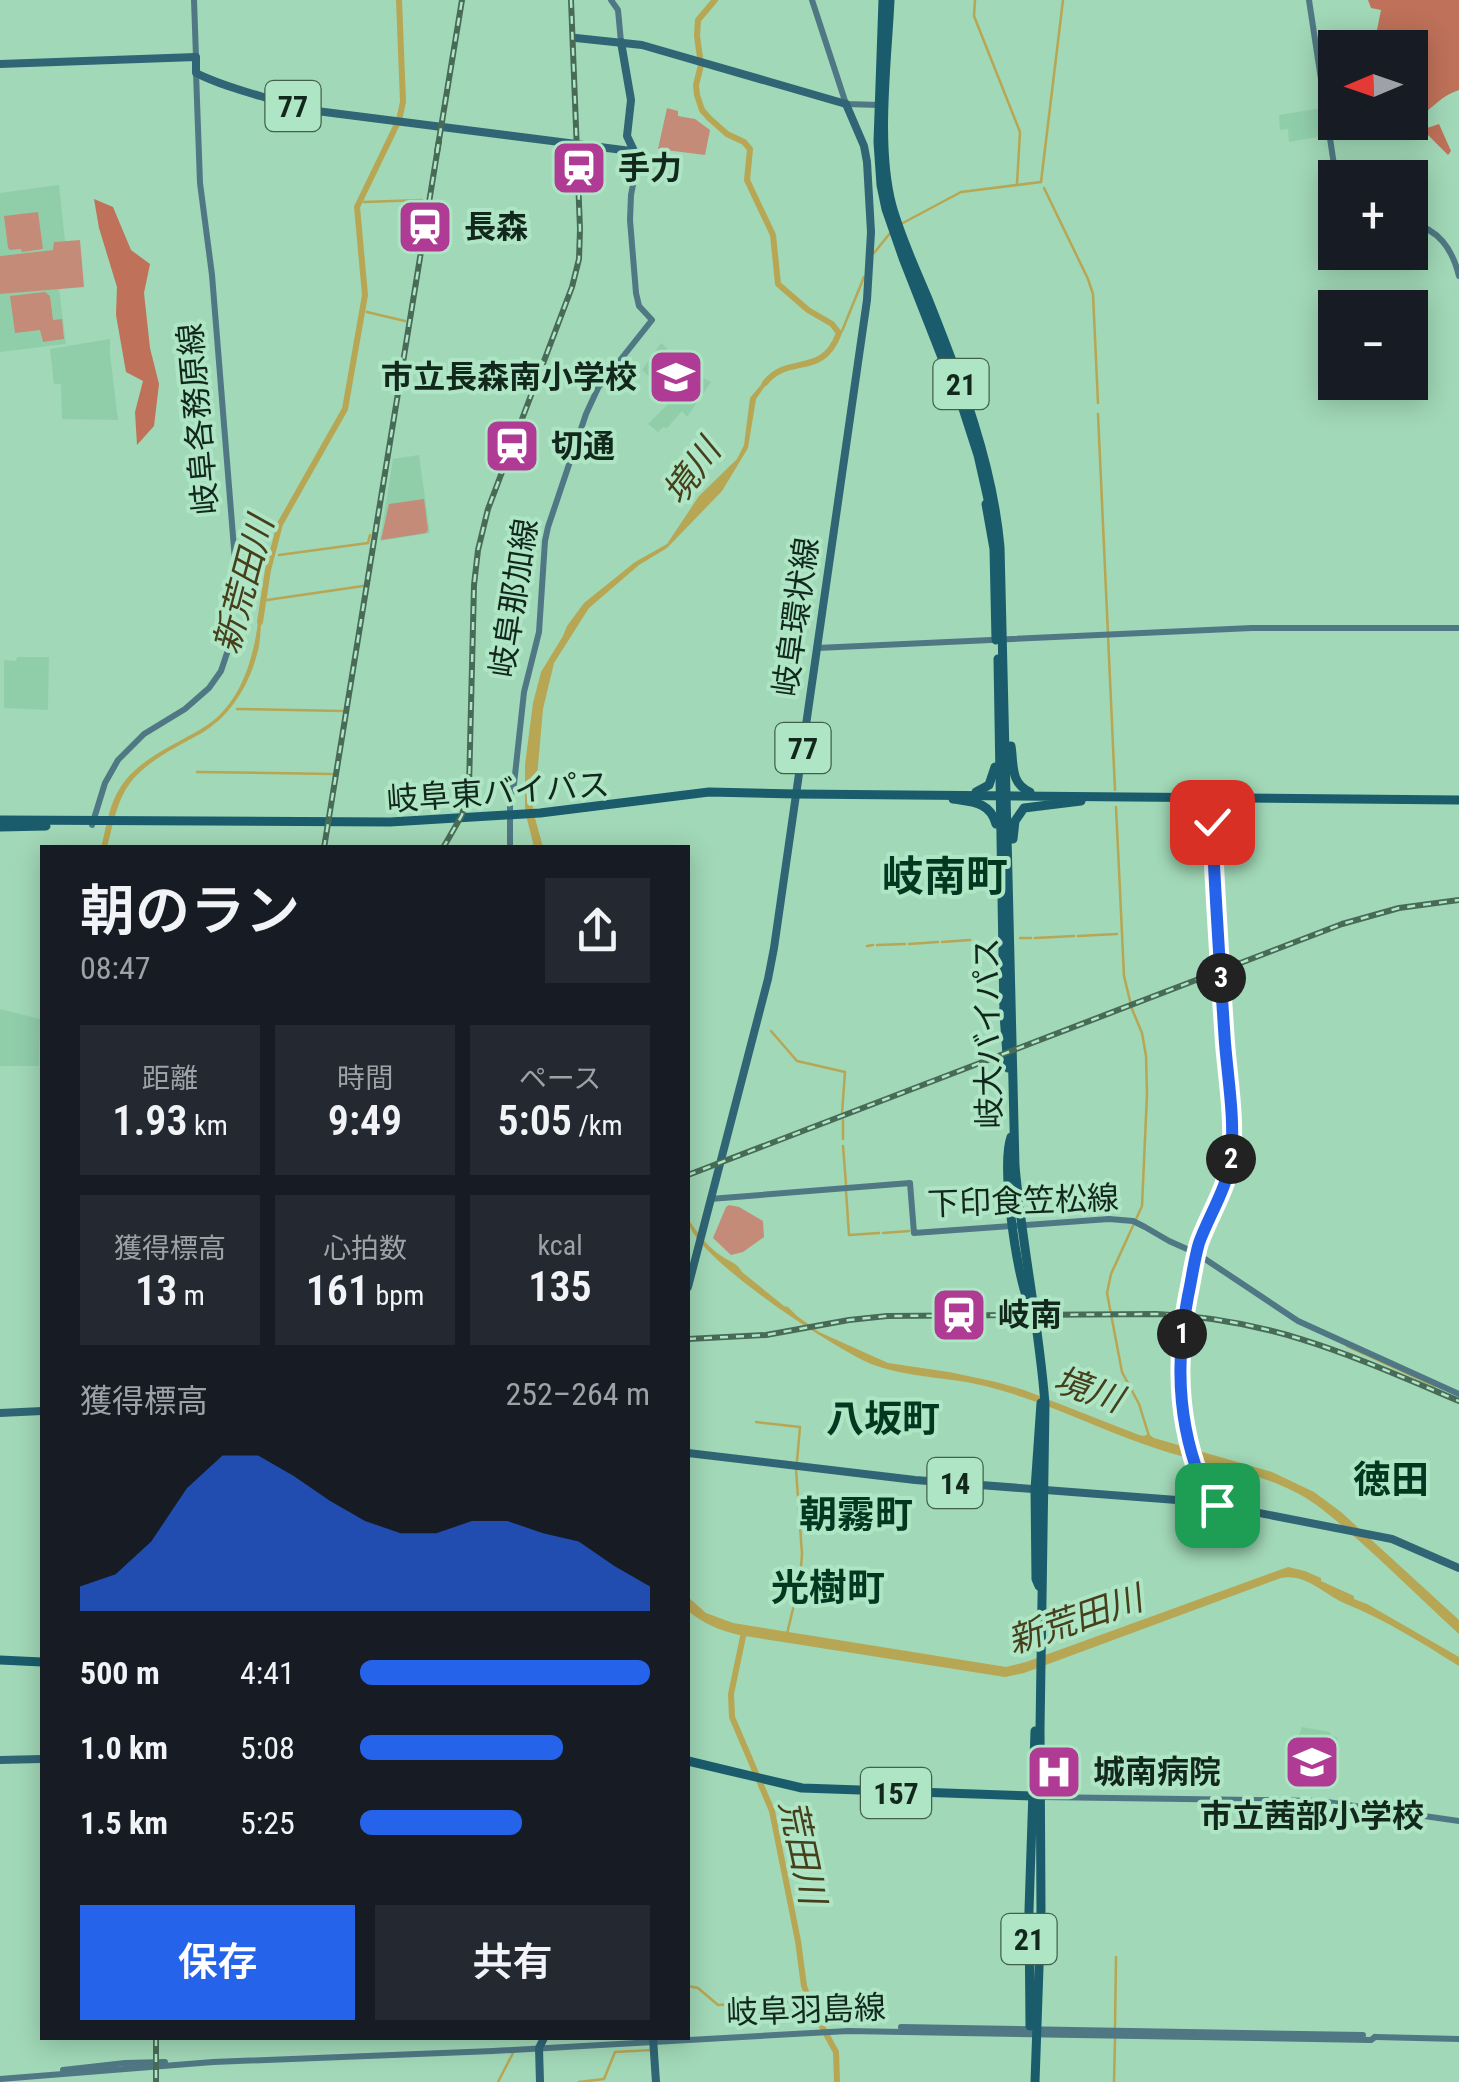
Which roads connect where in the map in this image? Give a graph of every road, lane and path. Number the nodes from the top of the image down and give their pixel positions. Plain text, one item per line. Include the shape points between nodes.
1 (194, 0) edge
2 (612, 0) edge
3 (812, 0) edge
4 (888, 0) edge
5 (1308, 0) edge
6 (576, 38) dead end
7 (621, 42) junction
8 (196, 57) junction
9 (885, 62) junction
10 (0, 64) edge
11 (196, 73) junction
12 (846, 104) junction
13 (879, 105) junction
14 (857, 142) junction
15 (634, 150) junction
16 (865, 150) junction
17 (1333, 160) edge
18 (879, 172) junction
19 (868, 184) junction
20 (897, 226) junction
21 (1428, 229) edge
22 (904, 255) junction
23 (916, 270) junction
24 (1459, 276) edge
25 (962, 387) junction
26 (977, 438) junction
27 (996, 535) junction
28 (1001, 560) junction
29 (1000, 609) junction
30 (1003, 622) junction
31 (1459, 628) edge
32 (1002, 640) junction
33 (817, 648) junction
34 (1009, 727) junction
35 (997, 745) junction
36 (1050, 795) junction
37 (796, 796) junction
38 (953, 796) junction
39 (1005, 797) junction
40 (1212, 800) junction
41 (1081, 801) junction
42 (1459, 802) edge
43 (509, 818) junction
44 (0, 822) edge
45 (92, 823) junction
46 (1000, 841) junction
47 (510, 845) edge
48 (1012, 847) junction
49 (1011, 991) junction
50 (1012, 1051) junction
51 (1013, 1138) junction
52 (710, 1199) junction
53 (1025, 1225) junction
54 (1012, 1226) junction
55 (1195, 1252) junction
56 (1027, 1277) junction
57 (690, 1279) edge
58 (1459, 1394) edge
59 (40, 1410) edge
60 (0, 1412) edge
61 (1043, 1427) junction
62 (690, 1452) edge
63 (1035, 1489) junction
64 (1048, 1490) junction
65 (1209, 1503) junction
66 (1459, 1568) edge
67 (1041, 1586) junction
68 (0, 1661) edge
69 (40, 1663) edge
70 (40, 1757) edge
71 (0, 1758) edge
72 (690, 1761) edge
73 (1037, 1796) junction
74 (1459, 1821) edge
75 (824, 2030) junction
76 (1033, 2031) junction
77 (690, 2036) edge
78 (690, 2038) edge
79 (1459, 2039) edge
80 (654, 2040) edge
81 (542, 2045) edge
82 (0, 2077) edge
83 (542, 2082) edge
84 (656, 2082) edge
85 (1032, 2082) edge

1 - 8 main road
2 - 7 main road
3 - 12 main road
4 - 9 highway, 21
4 - 22 highway, 岐大バイパス / 21 via 881,157
4 - 23 highway, 岐大バイパス / 21 via 885,166
5 - 17 main road
6 - 7 main road
7 - 12 main road
7 - 15 main road via 630,100 627,136
8 - 10 main road
8 - 11 main road
9 - 13 highway, 21
9 - 20 highway, 21
11 - 15 main road, 77 via 298,108
11 - 45 main road, 岐阜各務原線 via 235,561 228,646 209,688 118,760
12 - 13 main road
12 - 14 main road, 岐阜環状線 / 77
12 - 16 main road, 岐阜環状線 / 77
13 - 18 highway, 21
14 - 16 main road
14 - 19 main road, 岐阜環状線 / 77
15 - 43 main road, 岐阜那加線 via 636,293 652,320 598,388 548,527
16 - 18 main road
16 - 19 main road, 岐阜環状線 / 77
18 - 20 highway, 21
19 - 33 main road, 岐阜環状線 / 77 via 867,300
20 - 22 highway, 21
20 - 25 highway, 21 via 966,380
21 - 24 main road via 1446,244
22 - 25 highway, 21 via 952,383
22 - 27 highway, 岐大バイパス / 21 via 976,433
23 - 25 highway, 21
23 - 28 highway, 岐大バイパス / 21 via 978,432
25 - 26 highway, 21
25 - 26 highway
26 - 27 highway, 21
26 - 28 highway, 21 via 986,445 997,496
26 - 32 highway, 21
27 - 29 highway, 岐大バイパス / 21
28 - 30 highway, 岐大バイパス / 21
29 - 35 highway, 21
29 - 49 highway, 岐大バイパス / 21
30 - 34 highway, 21
30 - 49 highway, 岐大バイパス / 21
31 - 32 main road
32 - 33 main road
33 - 37 main road, 岐阜環状線 / 77
34 - 36 highway via 1017,783
34 - 39 highway, 21
35 - 38 highway via 989,784
35 - 39 highway, 21
36 - 39 highway
36 - 40 highway
37 - 38 highway, 岐阜東バイパス
37 - 43 highway, 岐阜東バイパス via 676,800
37 - 52 main road, 岐阜環状線 / 77 via 768,979
38 - 39 highway, 岐阜東バイパス
38 - 46 highway via 988,808
39 - 41 highway
39 - 46 highway, 21
39 - 48 highway, 21
40 - 41 highway
40 - 42 highway
40 - 55 main road via 1231,1150
41 - 48 highway via 1024,808
43 - 45 highway, 岐阜東バイパス
43 - 47 main road, 岐阜那加線
44 - 45 highway, 岐阜東バイパス
46 - 50 highway, 21
48 - 50 highway, 21
49 - 50 highway, 岐大バイパス / 21
50 - 51 highway, 岐大バイパス / 21
51 - 53 highway, 21
51 - 54 highway, 21 via 1007,1154
51 - 56 highway, 岐大バイパス / 21
52 - 54 main road, 下印食笠松線 via 910,1183 914,1233
52 - 57 main road, 岐阜環状線 / 77
53 - 54 main road, 下印食笠松線
53 - 55 main road, 下印食笠松線 via 1135,1222
53 - 56 highway, 21
54 - 56 highway, 21
55 - 58 main road, 下印食笠松線 via 1298,1321
55 - 65 main road via 1177,1360 1186,1444
56 - 61 highway, 岐大バイパス / 21
59 - 60 main road
61 - 63 highway, 21
61 - 64 highway, 21
61 - 67 highway, 岐大バイパス / 21
62 - 63 main road, 14
63 - 64 main road, 14
63 - 67 highway, 21
64 - 65 main road, 14
64 - 67 highway, 21
65 - 66 main road, 14 via 1399,1540
67 - 73 highway, 岐大バイパス / 21
67 - 73 highway, 岐大バイパス / 21
68 - 69 highway
70 - 71 main road
72 - 73 highway, 157 via 819,1790
73 - 74 main road via 1320,1802
73 - 76 highway, 岐大バイパス / 21 via 1041,1931
73 - 76 highway, 岐大バイパス / 21 via 1029,1952
75 - 76 main road, 岐阜羽島線
75 - 77 main road, 岐阜羽島線
75 - 78 main road, 岐阜羽島線
76 - 79 main road, 岐阜羽島線
76 - 85 highway, 岐大バイパス / 21
80 - 81 main road, 岐阜羽島線
80 - 84 main road
81 - 82 main road, 岐阜羽島線
81 - 83 main road

